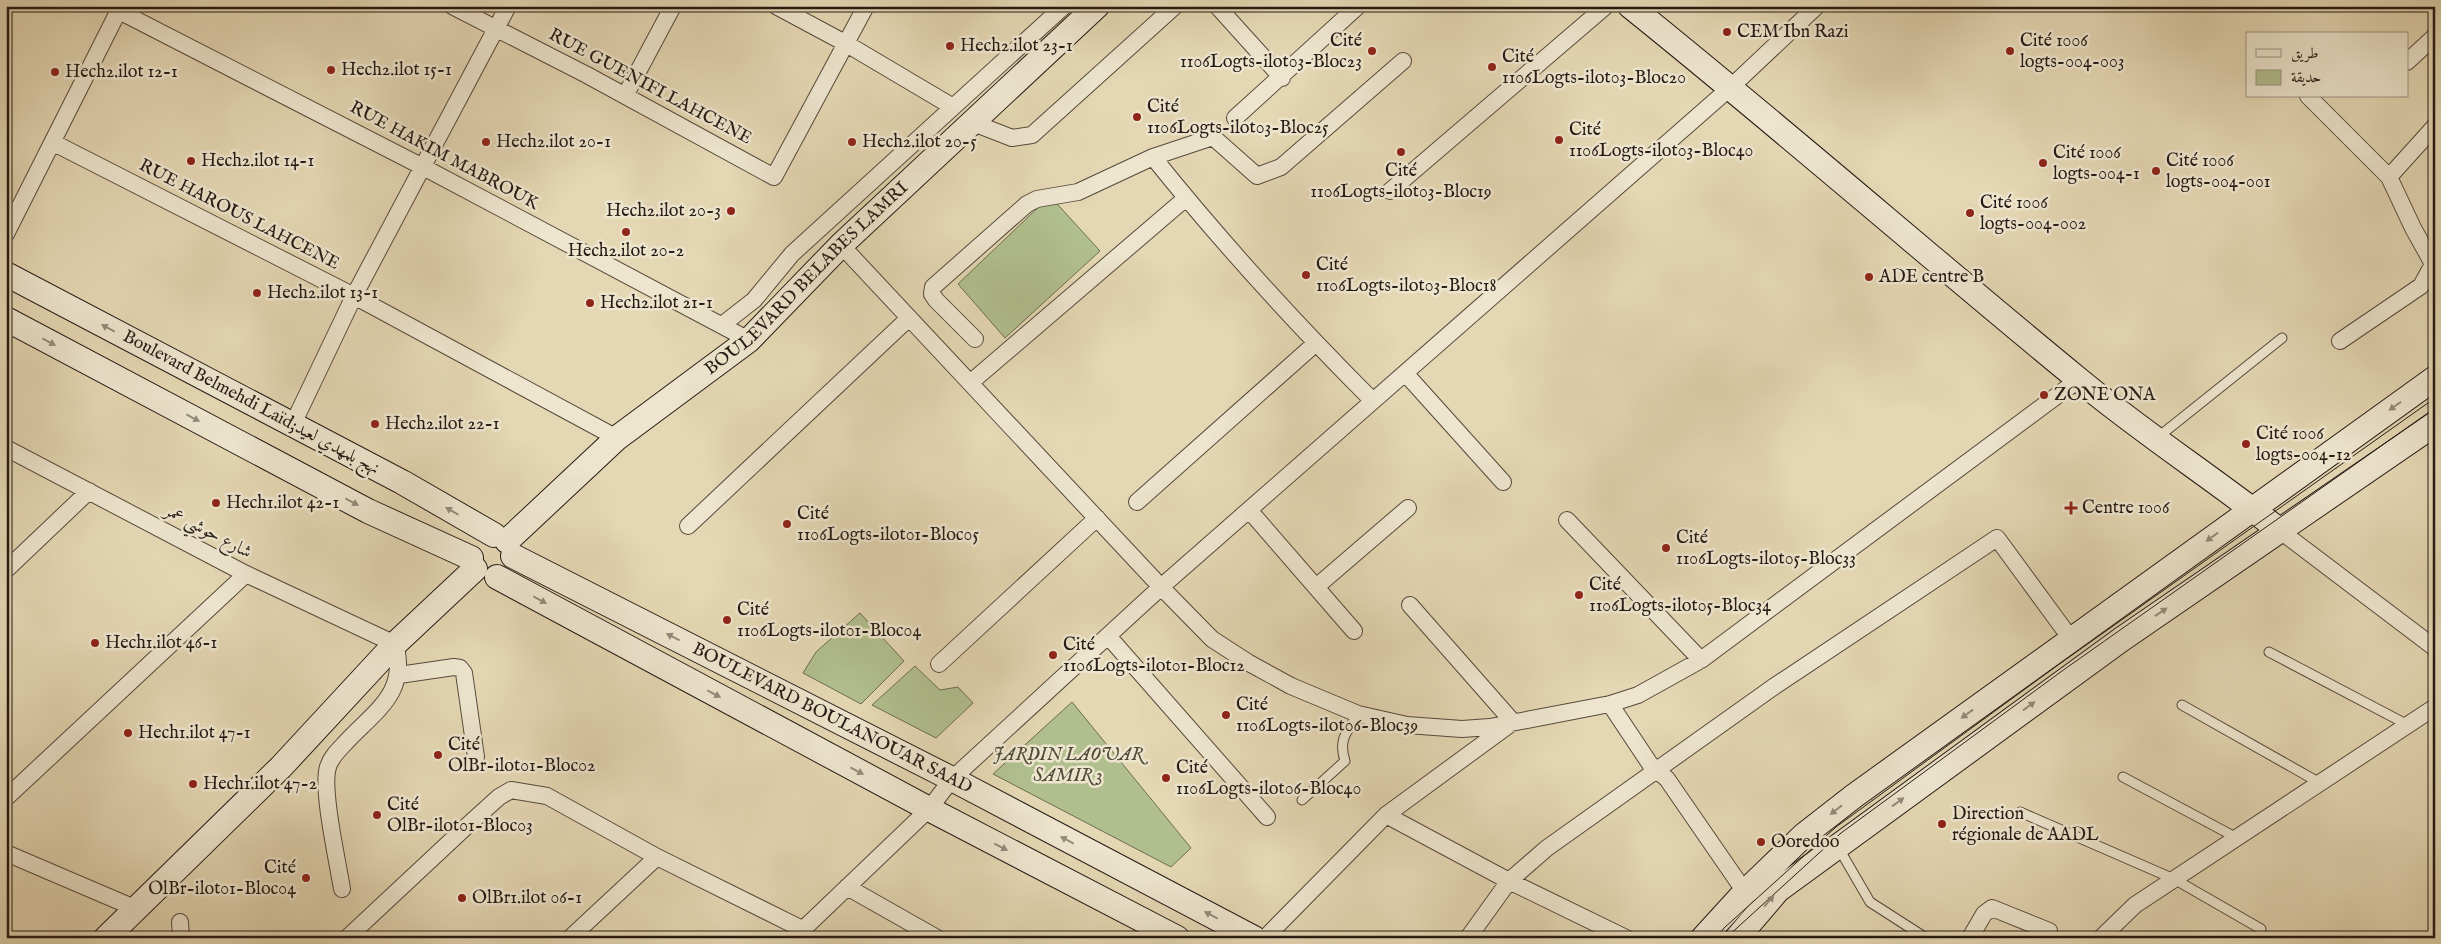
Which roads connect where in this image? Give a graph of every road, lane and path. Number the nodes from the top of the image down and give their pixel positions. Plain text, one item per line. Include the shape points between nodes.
1 (452, 6) edge
2 (508, 6) edge
3 (673, 6) edge
4 (776, 6) edge
5 (866, 6) edge
6 (1064, 6) edge
7 (1098, 6) edge
8 (1176, 6) edge
9 (1217, 6) edge
10 (1606, 6) edge
11 (1630, 6) edge
12 (1817, 6) edge
13 (120, 8) edge
14 (1348, 10) edge
15 (496, 28) junction
16 (2435, 36) edge
17 (845, 43) junction
18 (1402, 61) dead end
19 (2408, 61) edge
20 (1282, 78) junction
21 (1731, 87) junction
22 (625, 96) junction
23 (2310, 98) edge
24 (953, 107) junction
25 (1235, 118) dead end
26 (971, 122) junction
27 (2435, 126) edge
28 (54, 143) junction
29 (1153, 157) junction
30 (423, 167) junction
31 (2389, 176) junction
32 (1390, 191) dead end
33 (1186, 198) junction
34 (6, 234) edge
35 (841, 245) junction
36 (6, 274) edge
37 (354, 296) junction
38 (909, 318) junction
39 (6, 320) edge
40 (722, 325) junction
41 (2282, 338) dead end
42 (975, 339) dead end
43 (749, 340) junction
44 (2340, 341) dead end
45 (1316, 343) junction
46 (1405, 373) junction
47 (2435, 378) edge
48 (2078, 380) junction
49 (970, 384) junction
50 (1373, 402) junction
51 (293, 424) junction
52 (2435, 424) edge
53 (617, 438) junction
54 (2155, 440) junction
55 (6, 448) edge
56 (1504, 482) dead end
57 (89, 491) junction
58 (1137, 502) dead end
59 (1408, 508) dead end
60 (2251, 508) junction
61 (1249, 510) junction
62 (1097, 518) junction
63 (1567, 520) dead end
64 (688, 526) dead end
65 (2279, 530) junction
66 (505, 544) junction
67 (473, 563) junction
68 (6, 570) edge
69 (246, 574) junction
70 (497, 577) junction
71 (1161, 587) junction
72 (1316, 587) junction
73 (1410, 605) dead end
74 (1354, 631) dead end
75 (1108, 636) junction
76 (2071, 639) junction
77 (395, 644) junction
78 (2435, 648) edge
79 (2269, 652) dead end
80 (1701, 660) junction
81 (939, 664) dead end
82 (399, 675) junction
83 (1610, 704) junction
84 (2182, 705) dead end
85 (2435, 707) edge
86 (1358, 714) junction
87 (1513, 722) junction
88 (2408, 725) junction
89 (476, 757) dead end
90 (1657, 769) junction
91 (2123, 777) dead end
92 (952, 780) junction
93 (2320, 783) junction
94 (6, 798) edge
95 (1302, 800) dead end
96 (929, 810) junction
97 (2020, 812) dead end
98 (1386, 815) junction
99 (1267, 817) dead end
100 (2237, 838) junction
101 (1838, 846) junction
102 (6, 853) edge
103 (657, 857) junction
104 (2174, 879) junction
105 (1509, 881) junction
106 (847, 887) junction
107 (342, 889) dead end
108 (1745, 892) junction
109 (137, 909) junction
110 (2261, 929) dead end
111 (798, 933) edge
112 (106, 938) edge
113 (347, 938) edge
114 (570, 938) edge
115 (937, 938) edge
116 (1177, 938) edge
117 (1254, 938) edge
118 (1265, 938) edge
119 (1468, 938) edge
120 (1626, 938) edge
121 (1703, 938) edge
122 (1737, 938) edge
123 (1926, 938) edge
124 (1970, 938) edge
125 (2049, 938) edge
126 (2101, 938) edge

1 - 15 street, RUE GUENIFI LAHCENE
2 - 15 street
3 - 22 street
4 - 17 street
5 - 17 street
6 - 24 street
7 - 26 main road, BOULEVARD BELABES LAMRI
8 - 26 street via 1032,135 1012,138
9 - 20 street
10 - 32 street
11 - 21 main road
12 - 21 street
13 - 28 street
13 - 30 street, RUE HAKIM MABROUK
14 - 20 street
15 - 22 street, RUE GUENIFI LAHCENE
15 - 30 street
16 - 19 street
17 - 22 street, RUE GUENIFI LAHCENE via 774,177
17 - 24 street
18 - 29 street via 1281,167 1257,176 1213,137
20 - 25 street
21 - 46 street
21 - 48 main road
23 - 31 street
24 - 40 street via 792,254 754,300
26 - 35 main road, BOULEVARD BELABES LAMRI
27 - 31 street
28 - 34 street
28 - 37 street, RUE HAROUS LAHCENE
29 - 33 street
29 - 42 street via 1078,192 1037,199 1027,204 933,287 932,294 936,300
30 - 37 street
30 - 40 street, RUE HAKIM MABROUK
31 - 44 street via 2412,228 2433,264 2421,286
33 - 45 street
33 - 49 street
35 - 38 street
35 - 43 main road, BOULEVARD BELABES LAMRI
51 -> 36 main road, Boulevard Belmehdi Laïd;نهج بلمهدي لعيد
37 - 51 street
37 - 53 street, RUE HAROUS LAHCENE
38 - 49 street
38 - 64 street
39 -> 67 main road
40 - 43 street, RUE HAKIM MABROUK
41 - 54 lane
43 - 53 main road, BOULEVARD BELABES LAMRI
45 - 50 street
45 - 58 street
46 - 50 street
46 - 56 street
47 -> 60 main road
48 - 54 main road
48 - 80 street
49 - 62 street
50 - 61 street
66 -> 51 main road, Boulevard Belmehdi Laïd;نهج بلمهدي لعيد via 402,482
52 - 65 main road
53 - 66 main road, BOULEVARD BELABES LAMRI
54 - 60 main road
55 - 57 street, شارع حوشي عمر
57 - 68 street
57 - 69 street, شارع حوشي عمر
59 - 72 street
60 - 65 main road
60 -> 76 main road
61 - 71 street
61 - 72 street
62 - 71 street
62 - 81 street
63 - 80 street
65 - 78 street
101 -> 65 main road via 2122,638
66 - 67 main road via 485,536 472,549
66 - 70 main road via 509,569
92 -> 66 main road, BOULEVARD BOULANOUAR SAAD
67 - 70 main road via 485,576
67 - 77 main road
69 - 77 street, شارع حوشي عمر
69 - 94 street
70 -> 96 main road, BOULEVARD BOULANOUAR SAAD
71 - 75 street
71 - 86 street via 1212,639 1249,663 1291,686
72 - 74 street
73 - 87 street
75 - 92 street
75 - 99 street
76 - 90 street via 1997,538
76 -> 108 main road via 1804,835
77 - 82 street
77 - 109 main road via 281,767
79 - 88 lane
80 - 83 street via 1638,694
82 - 89 street via 454,667 464,672
82 - 107 street via 391,697 338,751 327,770 327,791
83 - 87 street
83 - 90 street via 1650,764
84 - 93 lane
85 - 88 street
86 - 87 street via 1407,725 1462,729 1490,728
86 - 95 lane via 1344,736 1341,749 1345,761
87 - 98 street
88 - 93 street
90 - 105 street via 1547,848
90 - 108 street
91 - 100 lane
92 - 96 street
117 -> 92 main road, BOULEVARD BOULANOUAR SAAD
93 - 100 street
96 - 106 street
96 -> 116 main road, BOULEVARD BOULANOUAR SAAD
97 - 104 lane
98 - 105 street
98 - 118 street
100 - 104 street
122 -> 101 main road via 1778,890
101 - 123 lane via 1870,902
102 - 109 street
103 - 111 street
103 - 113 street via 547,796 511,790 469,824
103 - 114 street
104 - 110 lane
104 - 126 street via 2135,905
105 - 119 street
105 - 120 street
106 - 111 street
106 - 115 street
108 - 121 main road
109 - 112 main road
124 - 125 street via 1984,914 1992,908 2049,932

